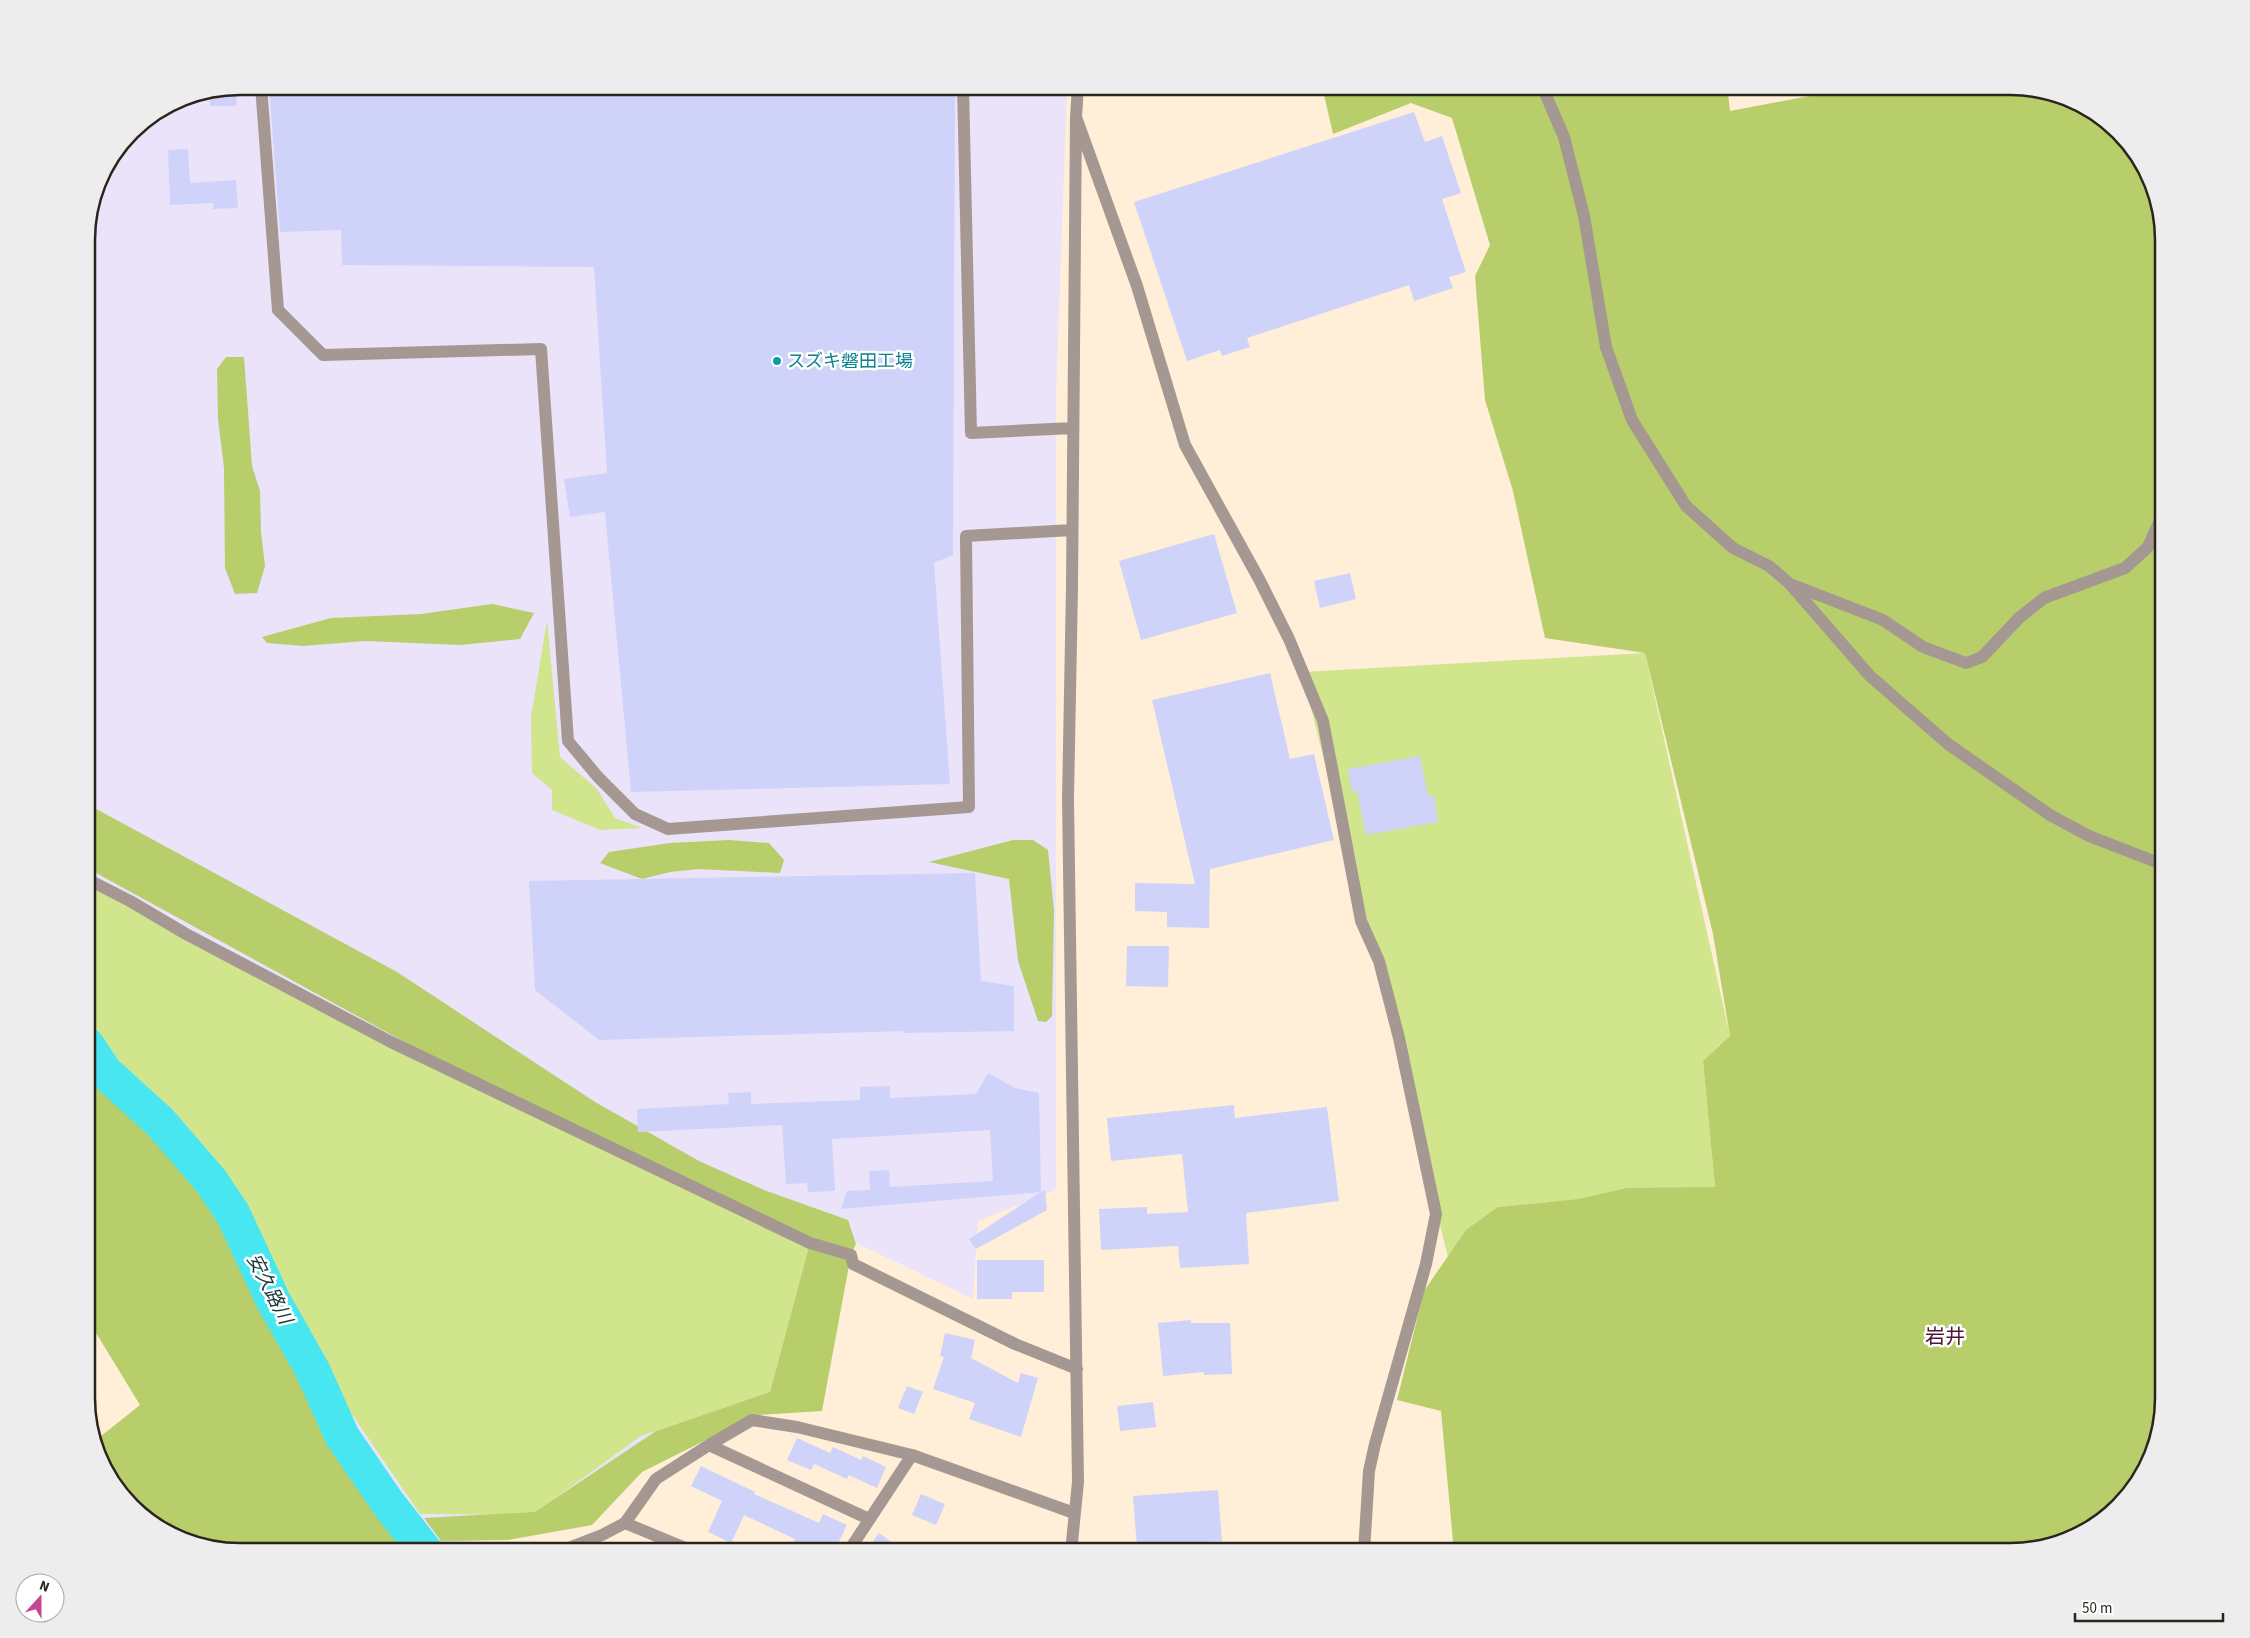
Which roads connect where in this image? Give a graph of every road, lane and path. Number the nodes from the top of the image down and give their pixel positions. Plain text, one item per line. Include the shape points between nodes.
1 (262, 95) edge
2 (963, 95) edge
3 (1077, 95) edge
4 (1546, 95) edge
5 (1076, 117) junction
6 (1074, 428) junction
7 (1072, 530) junction
8 (2155, 531) edge
9 (1790, 584) junction
10 (2155, 862) edge
11 (95, 883) edge
12 (1077, 1369) junction
13 (709, 1445) junction
14 (912, 1455) junction
15 (1074, 1513) junction
16 (869, 1519) junction
17 (625, 1522) junction
18 (581, 1543) edge
19 (673, 1543) edge
20 (854, 1543) edge
21 (1072, 1543) edge
22 (1365, 1543) edge

1 - 7 street via 278,310 323,355 541,349 568,740 598,777 635,814 668,829 969,807 966,536
2 - 6 street via 971,433
3 - 5 street
4 - 9 street via 1564,137 1584,216 1606,347 1632,420 1686,506 1733,548 1770,566
5 - 6 street
5 - 22 street via 1137,286 1185,445 1289,639 1323,722 1361,921 1378,961 1398,1038 1436,1214 1426,1264 1374,1444
6 - 7 street
7 - 12 street via 1068,799
8 - 9 street via 2148,547 2125,568 2044,598 2018,618 1982,658 1966,663 1922,647 1883,620
9 - 10 street via 1870,676 1948,744 2050,815 2089,836
11 - 12 street via 391,1042 810,1243 851,1255 852,1264 1015,1344
12 - 15 street via 1078,1482
13 - 14 street via 752,1420 797,1427
13 - 16 street
13 - 17 street via 656,1478
14 - 15 street
14 - 16 street
15 - 21 street
16 - 20 street
17 - 18 street
17 - 19 street

